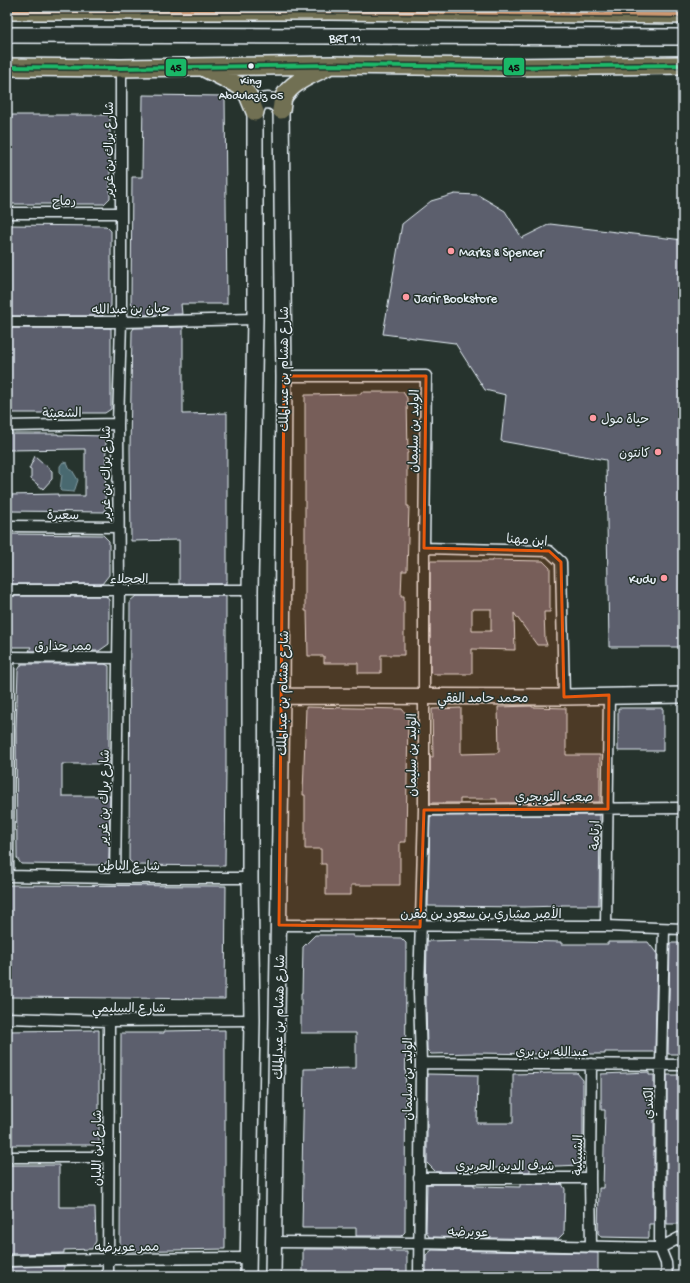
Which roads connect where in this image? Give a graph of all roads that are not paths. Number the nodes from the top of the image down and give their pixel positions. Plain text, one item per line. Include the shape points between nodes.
1 (212, 9) edge
2 (324, 9) edge
3 (7, 11) edge
4 (683, 15) edge
5 (7, 35) edge
6 (683, 37) edge
7 (331, 65) junction
8 (683, 66) edge
9 (7, 67) edge
10 (202, 67) junction
11 (121, 68) junction
12 (281, 110) junction
13 (255, 112) junction
14 (7, 213) edge
15 (120, 213) junction
16 (255, 319) junction
17 (7, 322) edge
18 (121, 322) junction
19 (284, 376) junction
20 (118, 424) junction
21 (7, 426) edge
22 (7, 526) edge
23 (118, 527) junction
24 (424, 548) junction
25 (7, 590) edge
26 (250, 590) junction
27 (119, 591) junction
28 (8, 657) edge
29 (118, 658) junction
30 (609, 695) junction
31 (683, 695) edge
32 (282, 696) junction
33 (424, 697) junction
34 (564, 697) junction
35 (683, 808) edge
36 (608, 809) junction
37 (424, 810) junction
38 (8, 876) edge
39 (115, 878) junction
40 (250, 878) junction
41 (279, 925) junction
42 (420, 926) junction
43 (606, 926) junction
44 (664, 929) junction
45 (683, 929) edge
46 (7, 1018) edge
47 (252, 1020) junction
48 (109, 1021) junction
49 (421, 1063) junction
50 (592, 1064) junction
51 (661, 1065) junction
52 (683, 1065) edge
53 (7, 1157) edge
54 (108, 1157) junction
55 (420, 1178) junction
56 (590, 1178) junction
57 (683, 1238) edge
58 (275, 1242) junction
59 (419, 1243) junction
60 (591, 1246) junction
61 (660, 1248) junction
62 (248, 1258) junction
63 (108, 1259) junction
64 (7, 1261) edge
65 (108, 1276) edge
66 (248, 1276) edge
67 (273, 1276) edge
68 (418, 1276) edge
69 (667, 1276) edge

1 - 2 main road
1 - 3 main road
2 - 4 main road
5 - 6 street, BRT 11
7 - 8 main road
7 - 10 main road
7 - 12 main road via 288,90 282,99
9 - 11 main road
10 - 11 main road
10 - 13 main road via 240,86 248,95
11 - 15 street, شارع براك بن غرير
12 - 13 street via 273,101 266,100 260,102
12 - 19 street, شارع هشام بن عبدالملك
13 - 16 street, شارع هشام بن عبدالملك
14 - 15 street, رماح
15 - 18 street, شارع براك بن غرير
16 - 18 street, حبان بن عبدالله
16 - 26 street, شارع هشام بن عبدالملك
17 - 18 street, حبان بن عبدالله
18 - 20 street, شارع براك بن غرير
19 - 24 street, الوليد بن سليمان via 426,376
19 - 32 street, شارع هشام بن عبدالملك
20 - 21 street, الشعيثة
20 - 23 street, شارع براك بن غرير
22 - 23 street, سعيرة
23 - 27 street, شارع براك بن غرير
24 - 33 street, الوليد بن سليمان
24 - 34 street, ابن مهنا via 549,551 561,562
25 - 27 street, الحجلاء
26 - 27 street, الحجلاء
26 - 40 street, شارع هشام بن عبدالملك
27 - 29 street, شارع براك بن غرير
28 - 29 street, ممر حذارق
28 - 38 street
29 - 39 street, شارع براك بن غرير
30 - 31 street, محمد حامد الفقي
30 - 34 street, محمد حامد الفقي
30 - 36 street, ارتامة
32 - 33 street, محمد حامد الفقي
32 - 41 street, شارع هشام بن عبدالملك
33 - 34 street, محمد حامد الفقي
33 - 37 street, الوليد بن سليمان
35 - 36 street, صعب التويجري
36 - 37 street, صعب التويجري
36 - 43 street, ارتامة
37 - 42 street, الوليد بن سليمان
38 - 39 street, شارع الباطن
39 - 40 street, شارع الباطن
40 - 47 street, شارع هشام بن عبدالملك
41 - 42 street, الأمير مشاري بن سعود بن مقرن
41 - 58 street, شارع هشام بن عبدالملك
42 - 43 street, الأمير مشاري بن سعود بن مقرن
42 - 49 street, الوليد بن سليمان
43 - 44 street, الأمير مشاري بن سعود بن مقرن
44 - 45 street, الأمير مشاري بن سعود بن مقرن
44 - 51 street, الكندي
46 - 48 street, شارع السليمي
47 - 48 street, شارع السليمي
47 - 62 street, شارع هشام بن عبدالملك
48 - 54 street, شارع ابن اللبان
49 - 50 street, عبدالله بن بري
49 - 55 street, الوليد بن سليمان
50 - 51 street, عبدالله بن بري
50 - 56 street, الشبيكية
51 - 52 street, عبدالله بن بري
51 - 61 street, الكندي
53 - 54 street
54 - 63 street, شارع ابن اللبان
55 - 56 street, شرف الدين الحريري
55 - 59 street, الوليد بن سليمان
56 - 60 street, الشبيكية
57 - 61 street
58 - 59 street, عويرضه
58 - 67 street, شارع هشام بن عبدالملك
59 - 60 street, عويرضه
59 - 68 street, الوليد بن سليمان
60 - 61 street, عويرضه
61 - 69 street, الكندي via 666,1263
62 - 63 street, ممر عويرضه
62 - 66 street, شارع هشام بن عبدالملك
63 - 64 street, ممر عويرضه
63 - 65 street, شارع ابن اللبان

